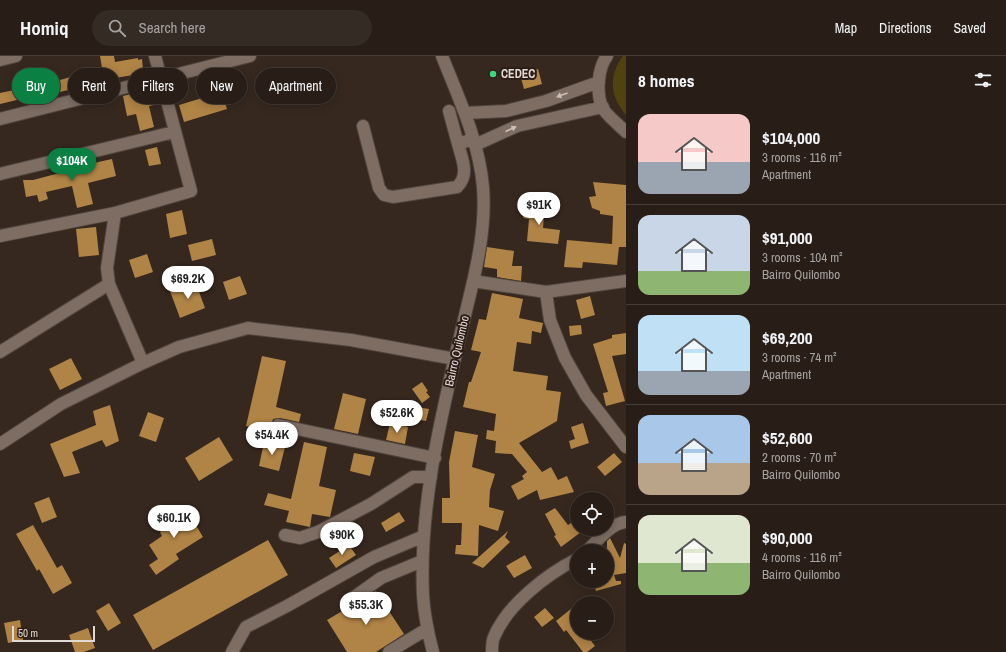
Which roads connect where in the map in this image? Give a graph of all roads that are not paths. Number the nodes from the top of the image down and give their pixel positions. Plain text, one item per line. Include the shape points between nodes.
1 (16, 56) edge
2 (155, 56) edge
3 (250, 56) edge
4 (442, 56) edge
5 (607, 56) edge
6 (0, 60) edge
7 (159, 68) edge
8 (188, 72) edge
9 (599, 82) junction
10 (128, 87) edge
11 (168, 104) edge
12 (602, 107) junction
13 (449, 111) dead end
14 (465, 114) junction
15 (0, 119) edge
16 (363, 126) dead end
17 (174, 132) junction
18 (626, 132) edge
19 (474, 142) junction
20 (458, 144) junction
21 (0, 174) edge
22 (115, 213) junction
23 (0, 236) edge
24 (626, 281) edge
25 (473, 282) junction
26 (110, 284) junction
27 (546, 292) junction
28 (0, 352) edge
29 (455, 359) junction
30 (143, 363) junction
31 (278, 425) dead end
32 (0, 444) edge
33 (626, 447) edge
34 (435, 458) junction
35 (430, 477) junction
36 (626, 522) edge
37 (285, 535) dead end
38 (424, 536) junction
39 (595, 544) edge
40 (422, 561) junction
41 (570, 562) edge
42 (346, 603) dead end
43 (427, 629) junction
44 (232, 652) edge
45 (389, 652) edge
46 (432, 652) edge
47 (492, 652) edge

1 - 6 street
2 - 7 street
3 - 8 street
4 - 14 street, Bairro Quilombo
5 - 9 street via 601,65
9 - 12 street
9 -> 14 street via 546,102 506,111
10 - 15 street
11 - 17 street
12 - 18 street
19 -> 12 street via 518,126
13 - 20 street
14 - 19 street, Bairro Quilombo
16 - 20 street via 379,188 384,195 393,197 457,187 463,181 465,172
17 - 21 street
17 - 22 street via 191,191
19 - 20 street
19 - 25 street, Bairro Quilombo via 483,188 484,214
22 - 23 street
22 - 26 street via 107,268
24 - 27 street
25 - 27 street
25 - 29 street, Bairro Quilombo
26 - 28 street
26 - 30 street
27 - 33 street via 550,320 565,358 586,394
29 - 30 street via 351,340 248,328 179,347
29 - 34 street, Bairro Quilombo
30 - 32 street via 61,404
31 - 34 street
34 - 35 street, Bairro Quilombo
35 - 37 street via 413,477 371,504 318,532 300,538
35 - 38 street, Bairro Quilombo
36 - 39 street via 612,528
38 - 40 street, Bairro Quilombo
38 - 44 street via 374,557 246,627
40 - 42 street via 381,578
40 - 43 street, Bairro Quilombo
41 - 47 street via 545,579 502,620 493,638
43 - 45 street
43 - 46 street, Bairro Quilombo

